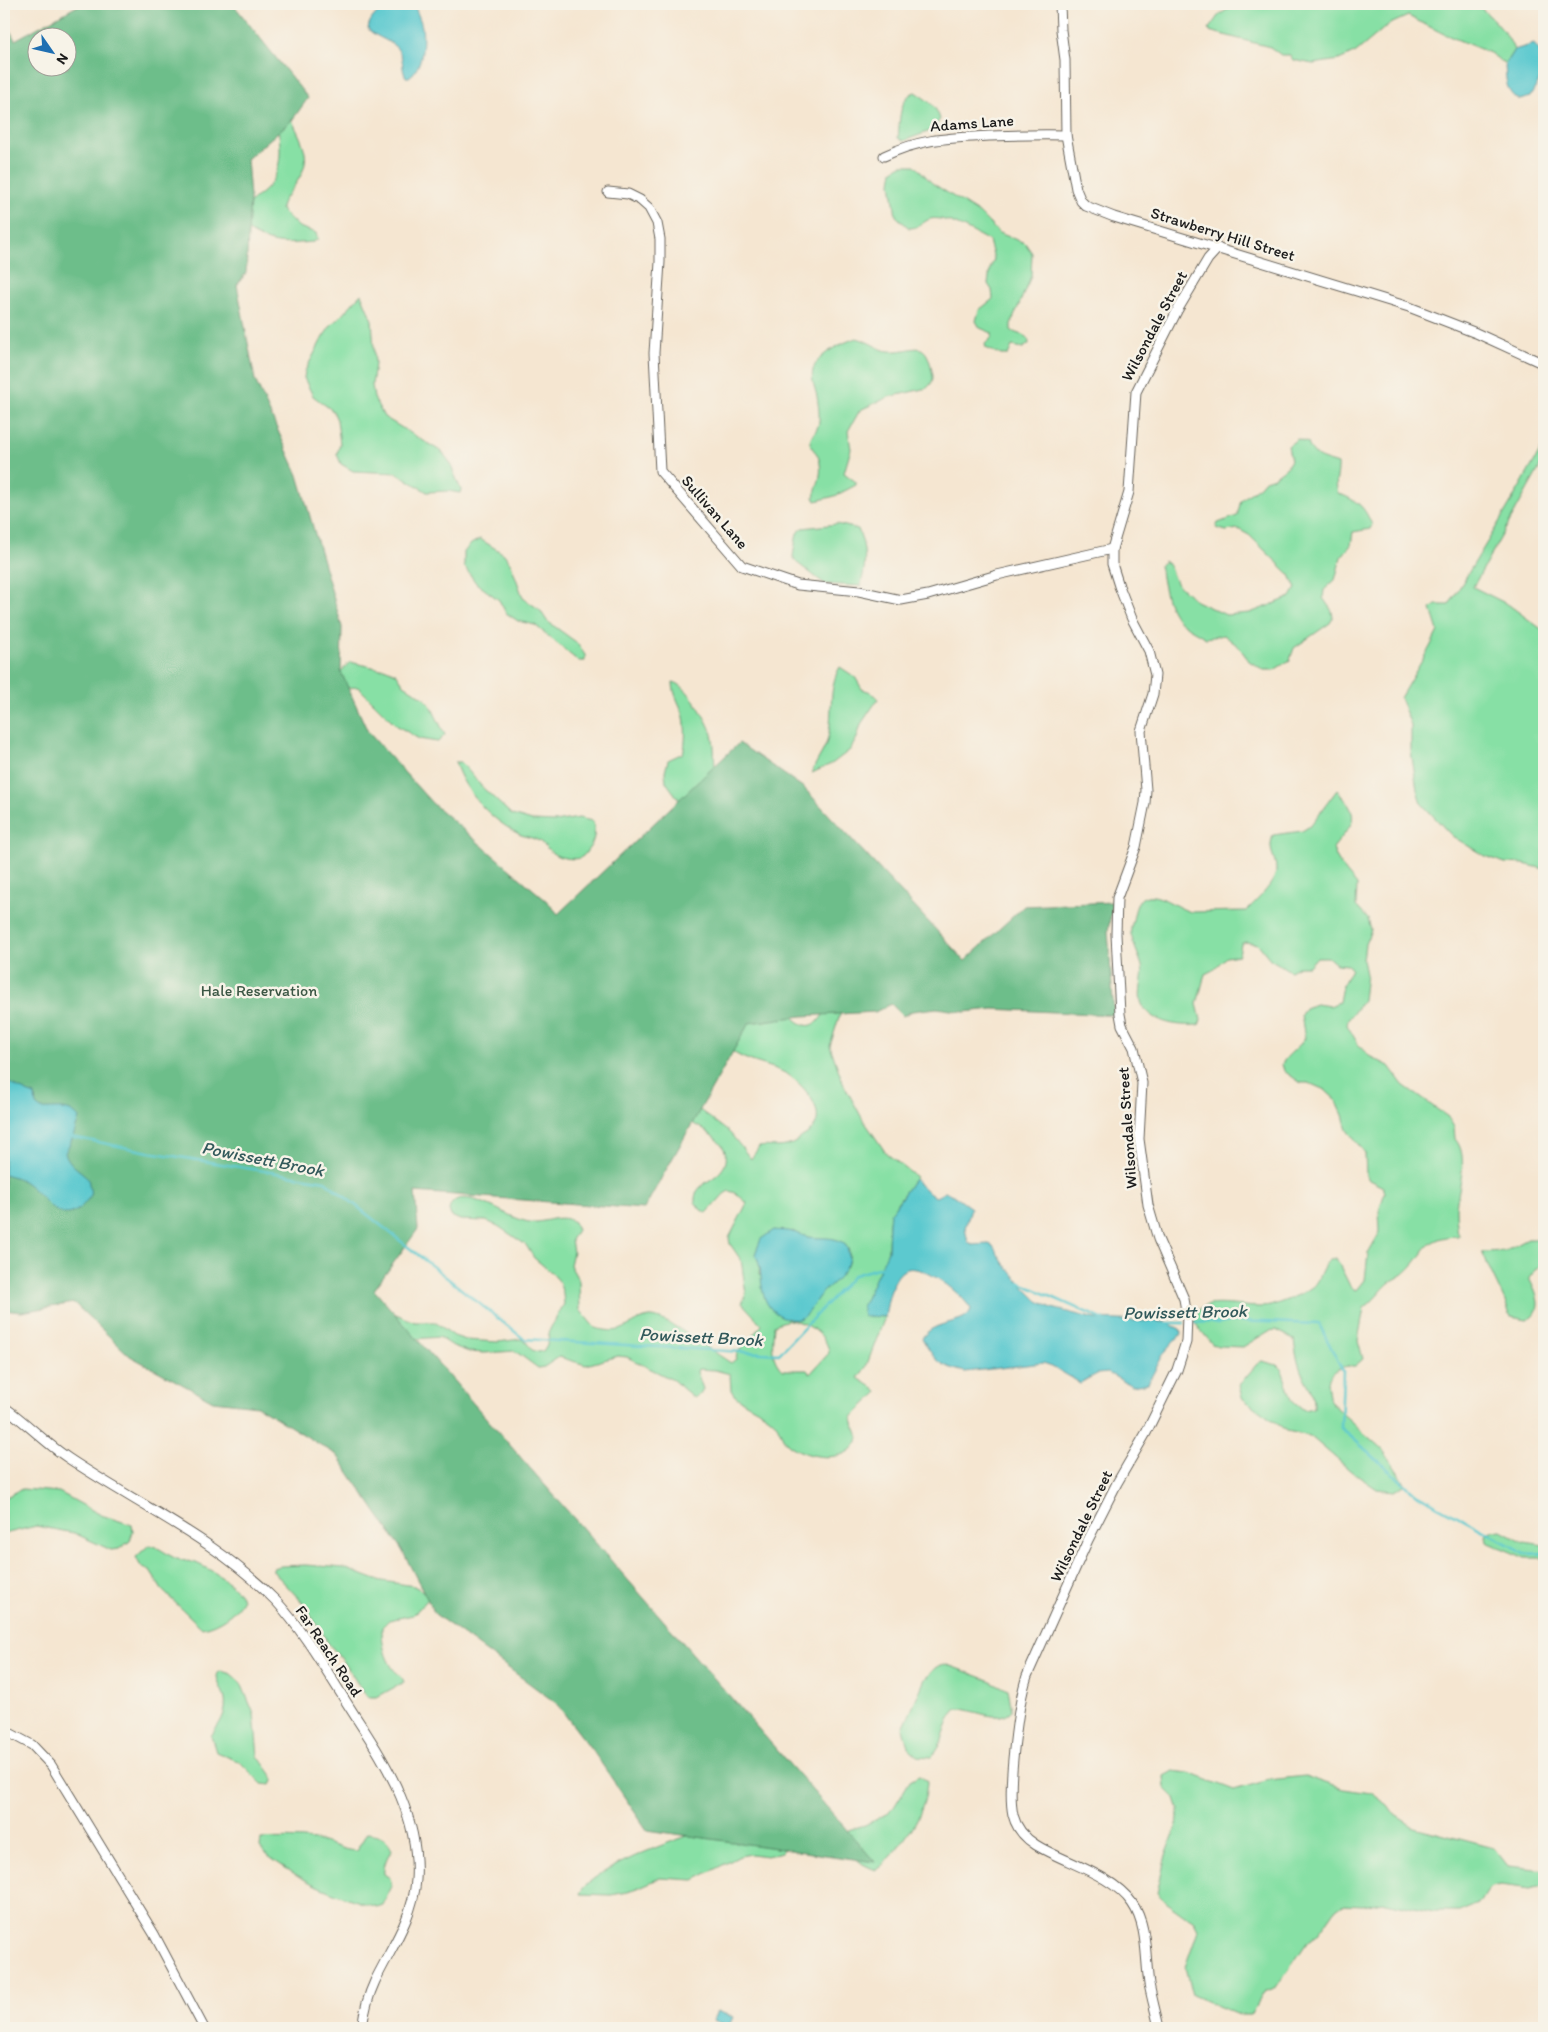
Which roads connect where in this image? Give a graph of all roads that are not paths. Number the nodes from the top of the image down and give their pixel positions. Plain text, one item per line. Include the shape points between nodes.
1 (1060, 4) edge
2 (1066, 135) junction
3 (884, 156) dead end
4 (608, 192) dead end
5 (1218, 248) junction
6 (1544, 364) edge
7 (1112, 549) junction
8 (4, 1407) edge
9 (4, 1730) edge
10 (204, 2028) edge
11 (362, 2028) edge
12 (1159, 2028) edge

1 - 2 street, Strawberry Hill Street
2 - 3 street, Adams Lane via 944,138 900,148
2 - 5 street, Strawberry Hill Street via 1076,189 1086,206
4 - 7 street, Sullivan Lane via 628,194 649,208 657,223 660,239 654,353 660,471 742,566 798,585 858,591 901,600
5 - 6 street, Strawberry Hill Street via 1409,307
5 - 7 street, Wilsondale Street via 1177,311 1137,389 1129,492
7 - 12 street, Wilsondale Street via 1118,586 1149,651 1155,675 1153,694 1141,731 1145,803 1136,848 1116,898 1120,1014 1134,1048 1142,1083 1139,1139 1148,1205 1158,1239 1184,1299 1188,1326 1177,1370 1088,1540 1026,1676 1021,1694 1012,1784 1013,1814 1024,1834 1037,1845 1107,1882 1123,1893 1135,1908 1143,1932
8 - 11 street, Far Reach Road via 68,1458 216,1550 276,1601 297,1627 390,1771 404,1802 415,1853 416,1880 405,1924 374,1983
9 - 10 street via 32,1745 52,1765 154,1934

